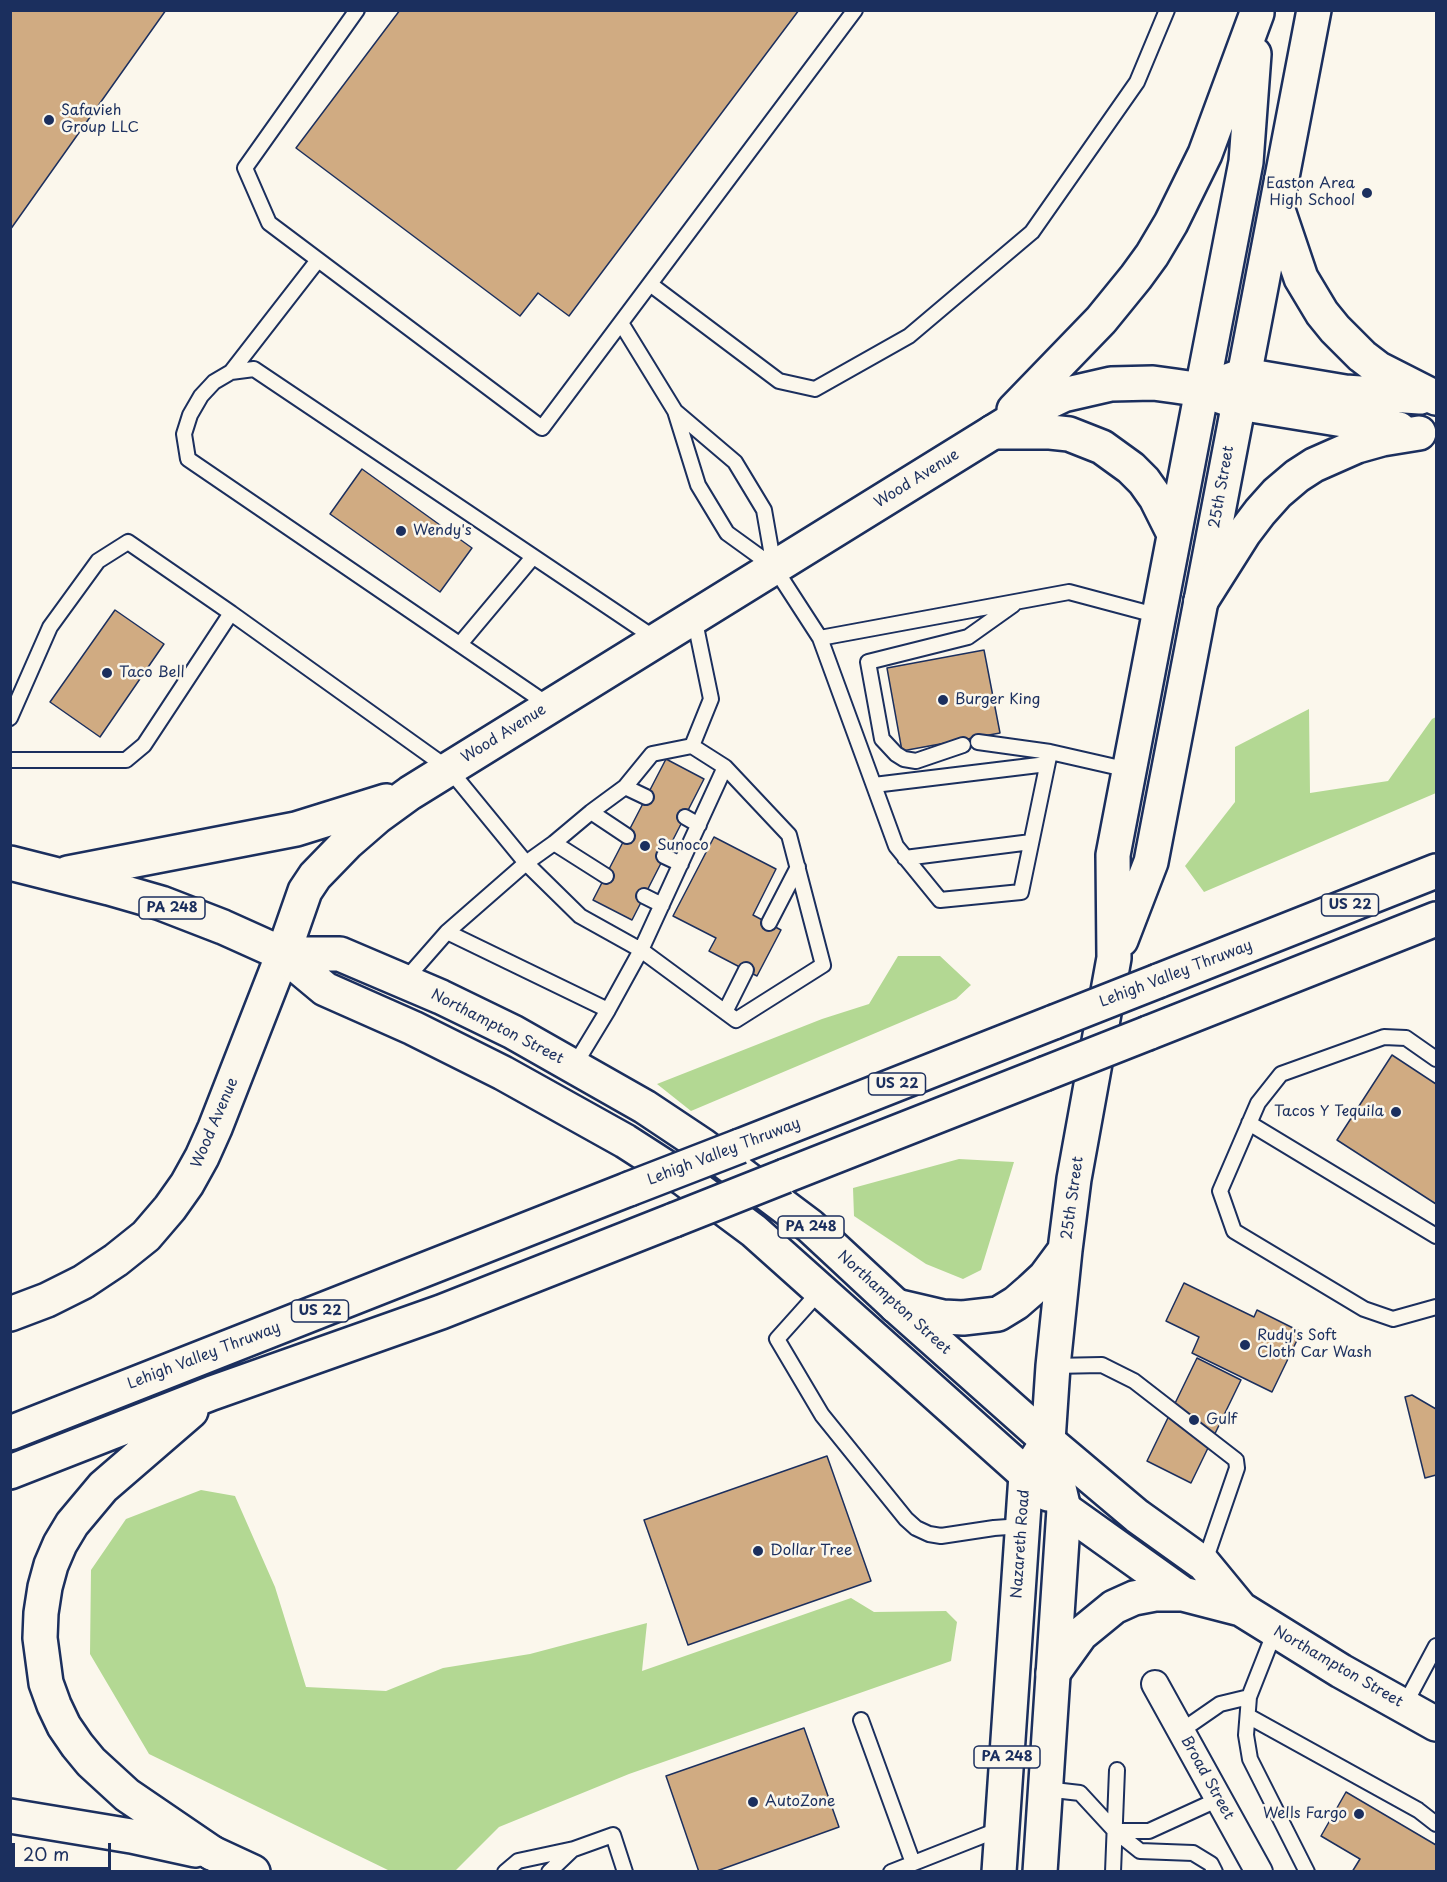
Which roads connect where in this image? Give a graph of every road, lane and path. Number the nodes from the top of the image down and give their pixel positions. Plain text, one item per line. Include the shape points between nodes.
1 (357, 10) edge
2 (855, 10) edge
3 (1167, 10) edge
4 (1314, 10) edge
5 (1258, 12) edge
6 (1277, 207) junction
7 (318, 260) junction
8 (650, 284) junction
9 (621, 323) junction
10 (231, 372) junction
11 (1242, 389) junction
12 (1202, 390) junction
13 (1436, 398) edge
14 (675, 411) junction
15 (993, 432) junction
16 (1428, 434) edge
17 (1174, 534) junction
18 (533, 557) junction
19 (774, 567) junction
20 (1201, 601) junction
21 (1017, 602) junction
22 (231, 613) junction
23 (694, 616) junction
24 (1158, 616) junction
25 (820, 638) junction
26 (656, 639) junction
27 (460, 644) junction
28 (550, 706) junction
29 (10, 718) edge
30 (978, 742) dead end
31 (963, 745) dead end
32 (692, 746) junction
33 (1048, 758) junction
34 (10, 760) edge
35 (725, 767) junction
36 (449, 769) junction
37 (1129, 770) junction
38 (874, 785) junction
39 (625, 787) junction
40 (410, 792) junction
41 (646, 797) dead end
42 (591, 812) junction
43 (685, 817) dead end
44 (699, 825) junction
45 (627, 836) dead end
46 (1031, 842) junction
47 (555, 843) junction
48 (664, 856) dead end
49 (904, 858) junction
50 (10, 863) edge
51 (526, 863) junction
52 (681, 864) junction
53 (798, 867) junction
54 (1437, 871) edge
55 (57, 875) junction
56 (606, 876) dead end
57 (644, 896) dead end
58 (662, 905) junction
59 (1437, 919) edge
60 (769, 923) dead end
61 (447, 932) junction
62 (641, 950) junction
63 (282, 954) junction
64 (1114, 958) junction
65 (746, 970) dead end
66 (404, 981) junction
67 (608, 1010) junction
68 (725, 1012) junction
69 (1437, 1059) edge
70 (574, 1066) junction
71 (1249, 1124) junction
72 (1437, 1236) edge
73 (1065, 1250) junction
74 (820, 1291) junction
75 (896, 1306) junction
76 (1437, 1307) edge
77 (10, 1314) edge
78 (1053, 1366) junction
79 (212, 1393) junction
80 (10, 1432) edge
81 (1048, 1441) junction
82 (10, 1472) edge
83 (1026, 1475) junction
84 (1064, 1509) junction
85 (1022, 1526) junction
86 (1204, 1564) junction
87 (1184, 1594) junction
88 (1241, 1609) junction
89 (1275, 1631) junction
90 (1437, 1646) edge
91 (1053, 1673) junction
92 (1155, 1684) dead end
93 (1249, 1697) junction
94 (1404, 1706) junction
95 (1248, 1716) junction
96 (861, 1720) dead end
97 (1437, 1724) edge
98 (1181, 1731) junction
99 (1117, 1770) dead end
100 (1045, 1789) junction
101 (1219, 1799) junction
102 (10, 1816) edge
103 (1437, 1824) edge
104 (1002, 1828) junction
105 (1114, 1831) junction
106 (574, 1849) junction
107 (212, 1853) junction
108 (913, 1863) junction
109 (253, 1872) edge
110 (505, 1872) edge
111 (549, 1872) edge
112 (625, 1872) edge
113 (891, 1872) edge
114 (999, 1872) edge
115 (1040, 1872) edge
116 (1113, 1872) edge
117 (1215, 1872) edge
118 (1259, 1872) edge
119 (1307, 1872) edge

1 - 7 lane via 245,168 269,223
2 - 8 lane
3 - 8 lane via 1137,82 1032,232 909,336 815,389 778,381
4 - 6 main road, 25th Street
5 - 12 main road, 25th Street via 1246,162
5 - 15 main road via 1205,154 1152,255 1101,320
6 - 11 main road, 25th Street
6 - 13 main road via 1301,279 1335,329 1379,369
7 - 9 lane via 542,428
7 - 10 lane
8 - 9 lane
9 - 14 lane
10 - 18 lane via 254,369
10 - 27 lane via 214,381 190,415 184,434 189,459
11 - 12 main road, Wood Avenue
11 - 13 main road
11 - 16 main road
11 - 20 main road, 25th Street
12 - 15 main road, Wood Avenue via 1143,383 1111,384 1063,395
12 - 17 main road, 25th Street
14 - 19 lane via 698,485 727,533
14 - 19 lane via 735,462 764,510
15 - 17 main road via 1069,434 1102,447 1144,481
15 - 19 main road, Wood Avenue
16 - 20 main road via 1357,446 1298,476 1260,512
17 - 24 main road, 25th Street
18 - 26 lane
18 - 27 lane
19 - 23 main road, Wood Avenue
19 - 25 lane
20 - 64 main road, 25th Street via 1151,862
21 - 24 lane via 1070,592
21 - 25 lane
21 - 31 lane via 968,637 868,662 882,739 896,754 916,761
22 - 29 lane via 128,542 98,561 50,627
22 - 34 lane via 144,745 126,760
22 - 36 lane
23 - 26 main road, Wood Avenue
23 - 32 lane via 711,699
24 - 37 main road, 25th Street
25 - 38 lane
26 - 28 main road, Wood Avenue
27 - 28 lane
28 - 36 main road, Wood Avenue
30 - 33 lane
32 - 35 lane
32 - 39 lane via 652,754
33 - 37 lane
33 - 38 lane
33 - 46 lane
35 - 44 lane
35 - 53 lane via 789,835
36 - 40 main road, Wood Avenue
36 - 51 lane
37 - 64 main road, 25th Street via 1113,855
38 - 49 lane
39 - 41 lane
39 - 42 lane
40 - 55 main road via 296,830
40 - 63 main road, Wood Avenue via 347,843 315,876 305,891
42 - 45 lane
42 - 47 lane
43 - 44 lane
44 - 52 lane
46 - 49 lane
46 - 49 lane via 1021,892 940,900
47 - 51 lane
47 - 56 lane
48 - 52 lane
50 - 55 main road, Northampton Street / PA 248
51 - 61 lane
51 - 62 lane via 580,916
52 - 58 lane
53 - 60 lane
53 - 68 lane via 824,964 736,1020
54 - 80 main road, Lehigh Valley Thruway / US 22, bridge
55 - 63 main road, Northampton Street / PA 248 via 161,903
57 - 58 lane
58 - 62 lane
59 - 79 main road, US 22, bridge via 441,1312
61 - 66 lane
61 - 67 lane
62 - 67 lane
62 - 68 lane
63 - 66 main road, Northampton Street / PA 248 via 340,954
63 - 74 main road, Northampton Street / PA 248 via 325,989 493,1068 635,1148 754,1231
63 - 77 main road, Wood Avenue via 215,1128 187,1184 170,1208 146,1236 83,1282
64 - 73 main road, 25th Street
65 - 68 lane
66 - 70 main road, Northampton Street / PA 248 via 513,1032
67 - 70 lane
69 - 71 lane via 1406,1038 1384,1037 1281,1074 1258,1103
70 - 75 main road, Northampton Street / PA 248 via 702,1145 810,1226
71 - 72 lane
71 - 76 lane via 1220,1191 1234,1232 1364,1309 1393,1319
73 - 75 main road via 1045,1277 998,1314 943,1317
73 - 78 main road, 25th Street
74 - 83 main road, Northampton Street / PA 248
74 - 85 lane via 777,1339 822,1415 906,1519 928,1534 941,1536
75 - 81 main road, Northampton Street / PA 248
78 - 81 main road, 25th Street
78 - 86 lane via 1102,1365 1134,1381 1236,1460 1237,1468
79 - 82 main road, US 22
79 - 107 main road via 103,1487 72,1524 45,1587 40,1638 46,1683 64,1726 77,1745 128,1795
81 - 83 main road, Nazareth Road
81 - 84 main road, PA 248
81 - 86 main road, Northampton Street via 1137,1516
83 - 84 main road, Northampton Street
83 - 85 main road, Nazareth Road / PA 248
84 - 87 main road, Northampton Street
84 - 91 main road, PA 248
85 - 104 main road, Nazareth Road / PA 248
86 - 88 main road, Northampton Street
87 - 88 main road, Northampton Street
87 - 91 main road via 1144,1596 1114,1607 1081,1634
88 - 89 main road, Northampton Street
89 - 93 lane
89 - 94 main road, Northampton Street
90 - 94 lane
91 - 100 main road, PA 248
92 - 98 street, Broad Street
93 - 95 lane
93 - 98 lane via 1220,1704
94 - 97 main road, Northampton Street
95 - 103 lane
95 - 119 lane via 1250,1759
96 - 108 lane
98 - 101 street, Broad Street
99 - 105 lane
100 - 105 lane via 1080,1793
100 - 115 main road, PA 248
101 - 105 lane via 1149,1831
101 - 118 street, Broad Street
102 - 107 main road
104 - 108 lane
104 - 114 main road, Nazareth Road / PA 248
105 - 116 lane
105 - 117 lane via 1140,1851 1193,1853 1211,1864
106 - 110 lane via 518,1861
106 - 111 lane
106 - 112 lane via 613,1835
107 - 109 main road
108 - 113 lane

